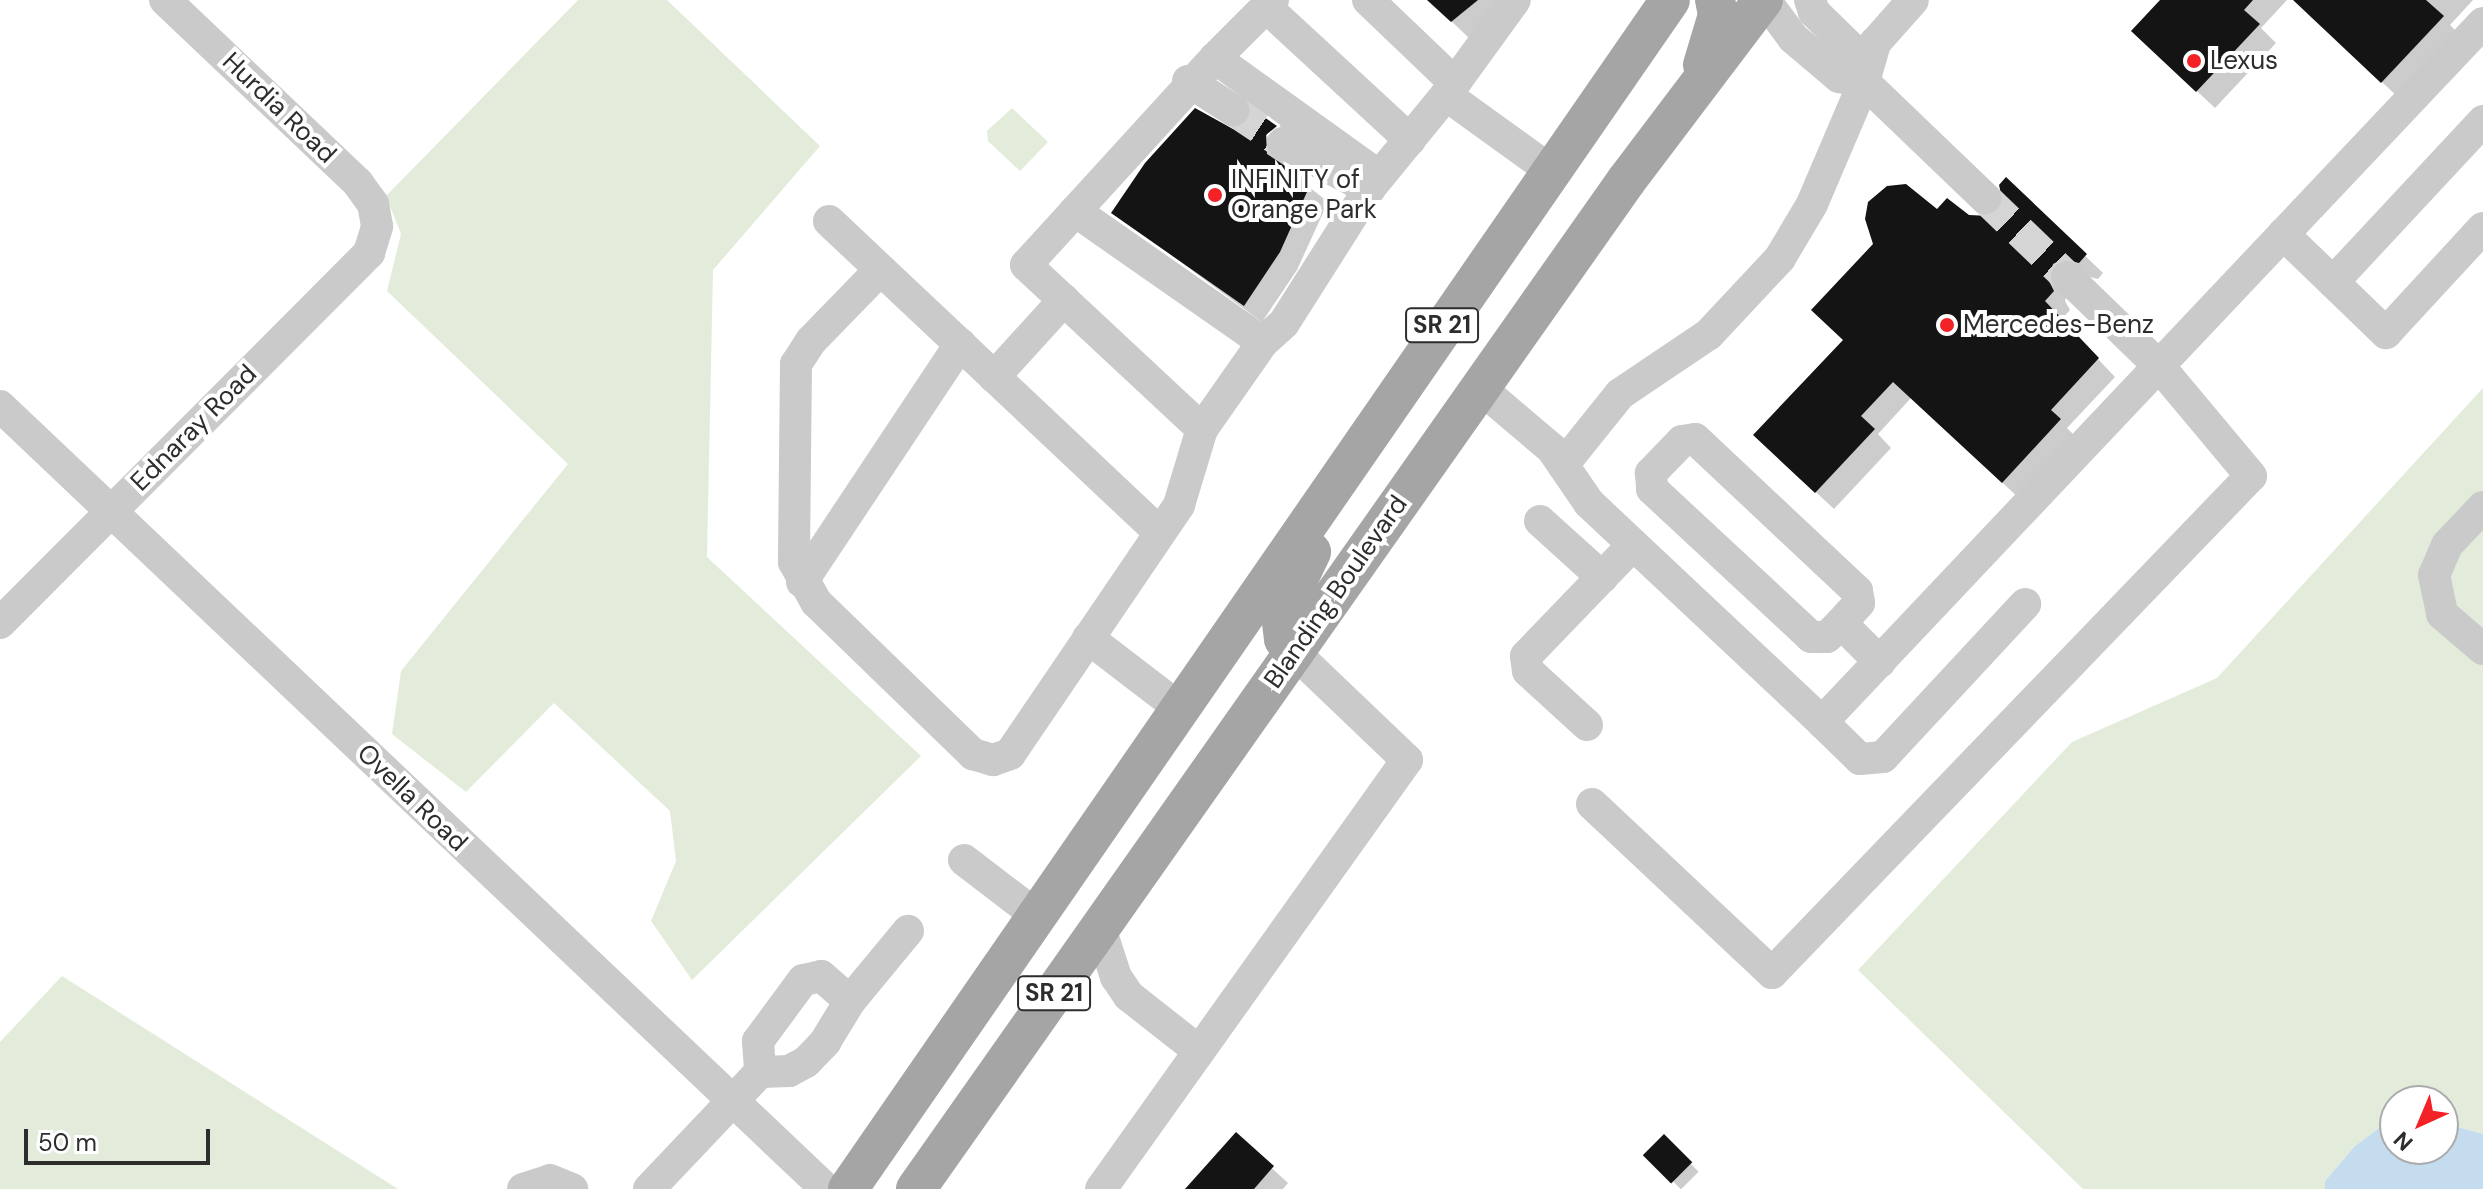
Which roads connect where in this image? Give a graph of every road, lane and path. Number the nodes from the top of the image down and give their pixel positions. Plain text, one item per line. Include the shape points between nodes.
1 (165, 0) edge
2 (1368, 0) edge
3 (1515, 0) edge
4 (1670, 0) edge
5 (1715, 0) edge
6 (1764, 0) edge
7 (1810, 0) edge
8 (1913, 0) edge
9 (1269, 4) edge
10 (2483, 23) edge
11 (1215, 58) junction
12 (1188, 81) junction
13 (1864, 82) junction
14 (1698, 84) junction
15 (1451, 89) junction
16 (1233, 110) tunnel mouth
17 (2483, 121) edge
18 (1410, 140) junction
19 (1283, 143) tunnel mouth
20 (1550, 170) junction
21 (1374, 182) junction
22 (1985, 198) tunnel mouth
23 (1075, 211) junction
24 (829, 221) dead end
25 (377, 226) joint
26 (2483, 228) edge
27 (2283, 234) junction
28 (880, 270) junction
29 (2067, 277) tunnel mouth
30 (2333, 282) junction
31 (1064, 300) junction
32 (1442, 325) junction
33 (1263, 342) junction
34 (960, 344) junction
35 (2159, 366) junction
36 (994, 377) junction
37 (1479, 387) junction
38 (0, 406) edge
39 (1202, 429) junction
40 (1563, 465) junction
41 (2483, 507) edge
42 (112, 511) junction
43 (1540, 521) dead end
44 (1159, 532) junction
45 (1633, 545) junction
46 (1602, 577) junction
47 (802, 582) junction
48 (2025, 604) dead end
49 (0, 623) edge
50 (1841, 623) junction
51 (1088, 638) junction
52 (2483, 649) edge
53 (1294, 652) junction
54 (1880, 662) junction
55 (1178, 707) junction
56 (1822, 722) junction
57 (1587, 725) dead end
58 (1592, 804) dead end
59 (964, 860) dead end
60 (1036, 915) junction
61 (1100, 928) junction
62 (908, 931) dead end
63 (850, 1001) junction
64 (1199, 1051) junction
65 (760, 1072) junction
66 (730, 1101) junction
67 (523, 1189) edge
68 (572, 1189) edge
69 (649, 1189) edge
70 (826, 1189) edge
71 (848, 1189) edge
72 (916, 1189) edge
73 (1101, 1189) edge

1 - 25 street, Hurdia Road via 358,183 373,204
2 - 15 street
3 - 15 street
4 - 20 main road, SR 21
5 - 14 main road via 1718,15
6 - 13 street via 1793,38 1839,77
6 - 14 main road, Blanding Boulevard / SR 21
7 - 13 street via 1814,12 1856,53
8 - 13 street via 1875,43
9 - 11 street
9 - 18 street
10 - 27 street
11 - 12 street
11 - 21 street
12 - 16 street
12 - 23 street
13 - 22 street
13 - 40 street via 1812,204 1780,258 1709,334 1620,394
14 - 37 main road, Blanding Boulevard / SR 21
15 - 18 street
15 - 20 street
17 - 30 street
18 - 21 street
19 - 21 street
20 - 32 main road, SR 21
21 - 33 street via 1284,323
23 - 31 street via 1026,265
23 - 33 street
24 - 28 street
25 - 42 street, Ednaray Road via 369,253
26 - 30 street via 2386,333
27 - 30 street
27 - 35 street
28 - 34 street
28 - 47 street via 811,341 796,364 794,562
29 - 35 street
31 - 36 street
31 - 39 street
32 - 53 main road via 1417,397 1293,582 1281,627
32 - 55 main road, SR 21
33 - 39 street
34 - 36 street
34 - 47 street
35 - 54 street
35 - 58 street via 2251,476 1772,973
36 - 44 street
37 - 40 street
37 - 53 main road, Blanding Boulevard / SR 21
38 - 42 street, Ovella Road
39 - 44 street via 1179,505
40 - 45 street via 1581,495
41 - 52 street via 2447,545 2434,575 2442,614
42 - 49 street, Ednaray Road
42 - 66 street, Ovella Road
43 - 46 street
44 - 51 street
45 - 46 street
45 - 56 street
46 - 57 street via 1525,662
47 - 51 street via 950,733 973,754 993,760 1010,754
48 - 56 street via 1883,757 1860,759
50 - 50 street via 1827,637 1811,637 1652,489 1651,473 1682,441 1695,439 1857,591 1859,603
50 - 54 street
51 - 55 street
53 - 61 main road, Blanding Boulevard / SR 21
53 - 64 street via 1407,760
54 - 56 street
55 - 60 main road, SR 21
59 - 60 street
60 - 71 main road, SR 21
61 - 64 street via 1116,977 1129,996
61 - 72 main road, Blanding Boulevard / SR 21
62 - 63 street
63 - 65 street via 806,1062 789,1071
63 - 65 street via 821,976 803,980 758,1041
64 - 73 street
65 - 66 street
66 - 69 street
66 - 70 street, Ovella Road
67 - 68 street via 550,1180

